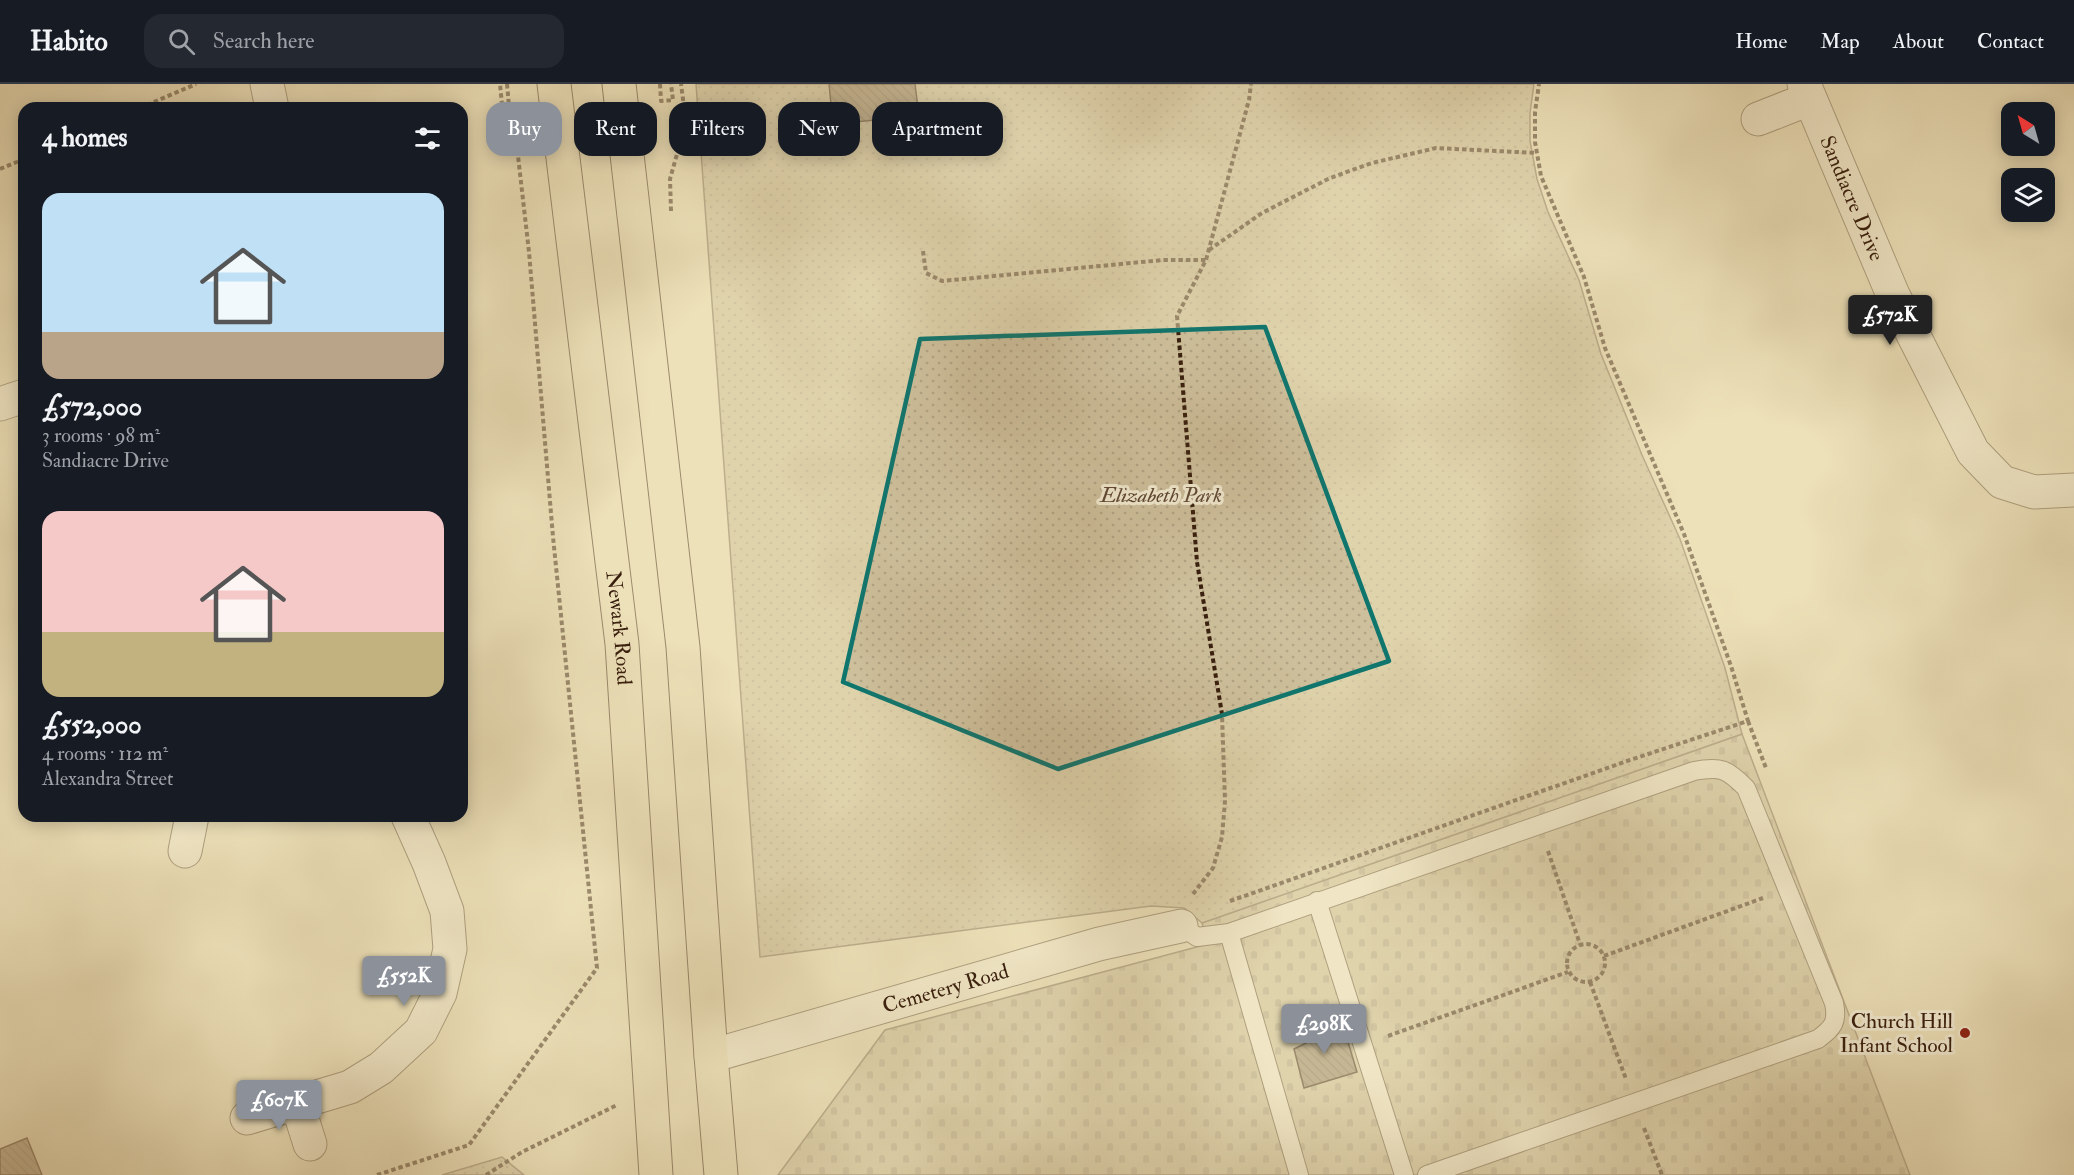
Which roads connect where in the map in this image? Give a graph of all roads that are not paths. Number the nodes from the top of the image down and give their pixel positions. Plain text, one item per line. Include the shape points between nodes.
1 (267, 84) edge
2 (554, 84) edge
3 (619, 84) edge
4 (1807, 92) edge
5 (271, 102) edge
6 (1758, 119) dead end
7 (18, 398) edge
8 (0, 404) edge
9 (2074, 490) edge
10 (191, 822) edge
11 (411, 822) edge
12 (185, 851) dead end
13 (1317, 902) junction
14 (1174, 928) joint
15 (1229, 933) junction
16 (711, 1056) junction
17 (297, 1103) junction
18 (247, 1119) dead end
19 (310, 1144) dead end
20 (656, 1175) edge
21 (721, 1175) edge
22 (1299, 1175) edge
23 (1404, 1175) edge
24 (1427, 1175) edge

1 - 5 street
2 - 20 highway, Newark Road via 622,644
3 - 16 highway via 682,647
4 - 6 street, Sandiacre Drive
4 - 9 street, Sandiacre Drive via 1893,295 1973,452 2002,482 2034,492
7 - 8 street
10 - 12 street
11 - 17 street via 447,911 450,949 440,993 421,1030 381,1068 350,1087
13 - 15 lane
13 - 23 lane
13 - 24 lane via 1694,771 1717,767 1746,788 1789,888 1834,1003 1832,1028 1818,1039
14 - 15 lane via 1197,937
14 - 16 street, Cemetery Road via 1100,944
15 - 22 lane
16 - 21 highway
17 - 18 street
17 - 19 street

